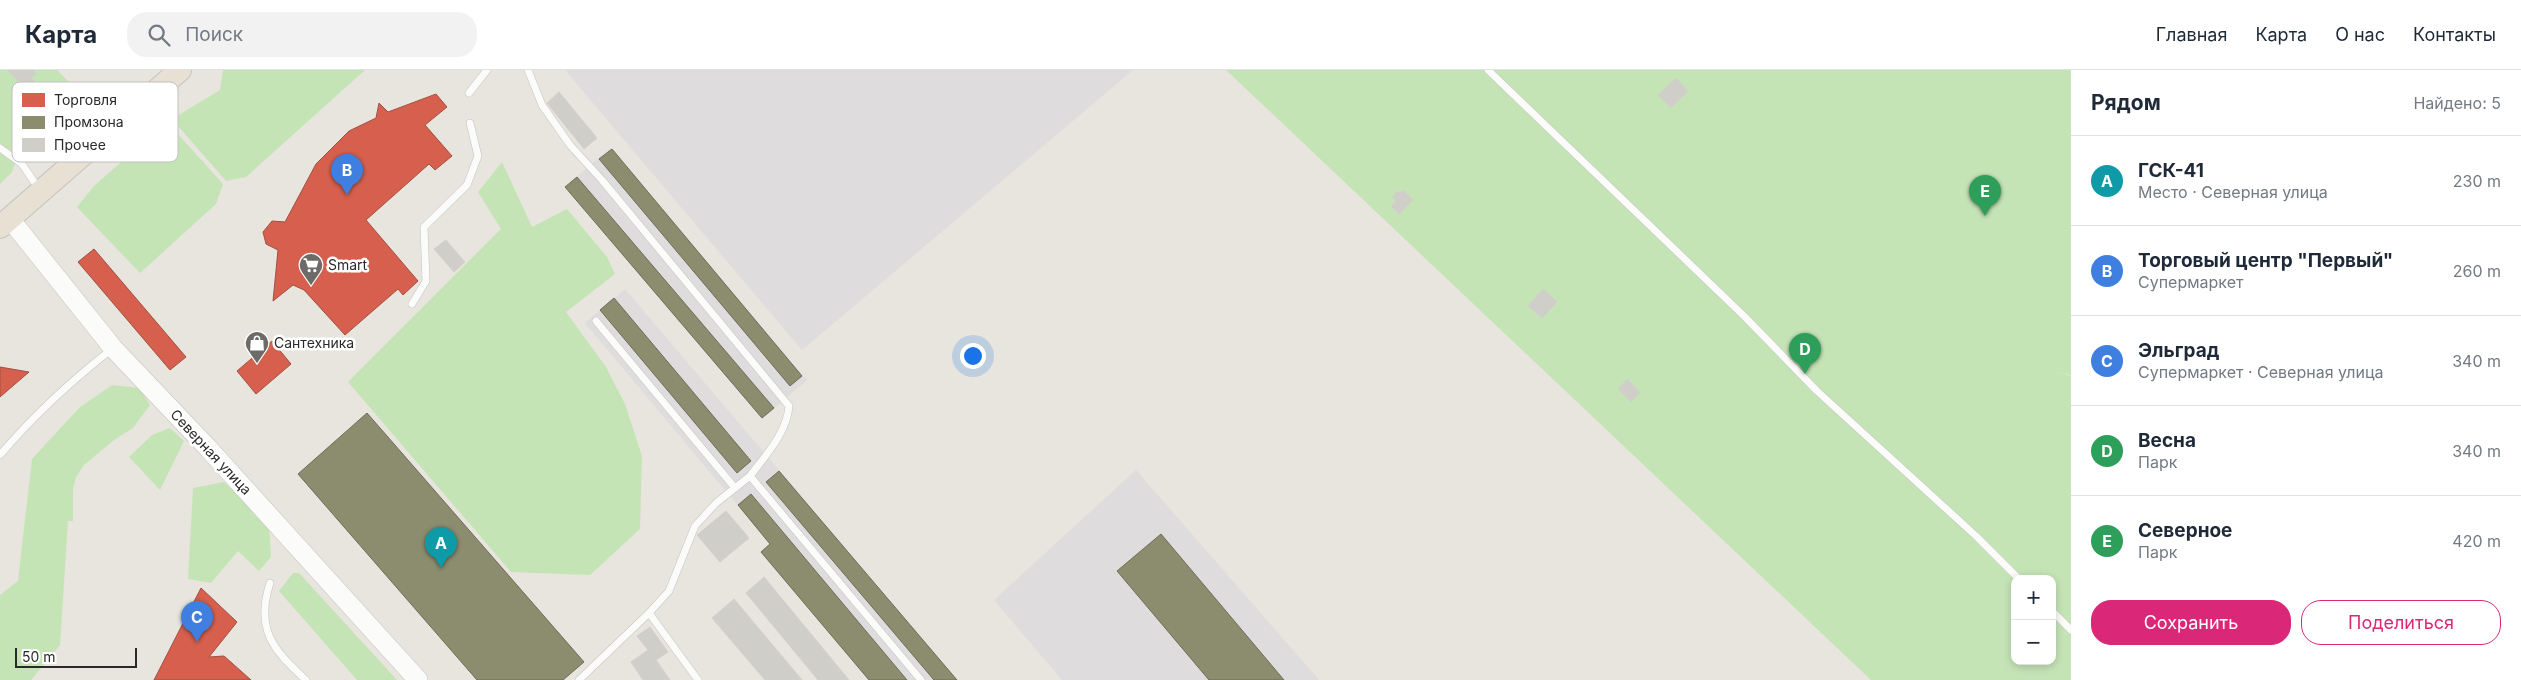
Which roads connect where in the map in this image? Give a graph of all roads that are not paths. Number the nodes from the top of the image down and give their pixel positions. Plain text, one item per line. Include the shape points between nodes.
1 (180, 70) edge
2 (487, 70) edge
3 (528, 70) edge
4 (1488, 70) edge
5 (166, 82) edge
6 (469, 93) dead end
7 (470, 123) dead end
8 (0, 148) edge
9 (12, 157) edge
10 (19, 162) edge
11 (74, 162) edge
12 (41, 191) junction
13 (5, 223) edge
14 (412, 304) dead end
15 (596, 320) dead end
16 (113, 348) junction
17 (0, 455) edge
18 (750, 476) junction
19 (735, 488) junction
20 (2016, 575) edge
21 (270, 583) dead end
22 (649, 613) junction
23 (2056, 615) edge
24 (2071, 630) edge
25 (306, 680) edge
26 (418, 680) edge
27 (579, 680) edge
28 (698, 680) edge
29 (922, 680) edge

1 - 5 highway
2 - 6 lane
3 - 18 lane via 542,105 570,146 602,180 789,406 788,416 776,440
4 - 20 lane via 1745,317 1817,391
7 - 14 lane via 478,156 467,186 424,227 426,281
8 - 9 lane
10 - 12 lane
11 - 12 highway
12 - 13 highway
13 - 16 main road, Северная улица
15 - 19 lane
16 - 17 lane via 74,378 26,424
16 - 26 main road, Северная улица
18 - 19 lane
18 - 29 lane
19 - 22 lane via 695,526 669,591
21 - 25 lane via 264,605 265,629 285,661
22 - 27 lane
22 - 28 lane
23 - 24 lane

